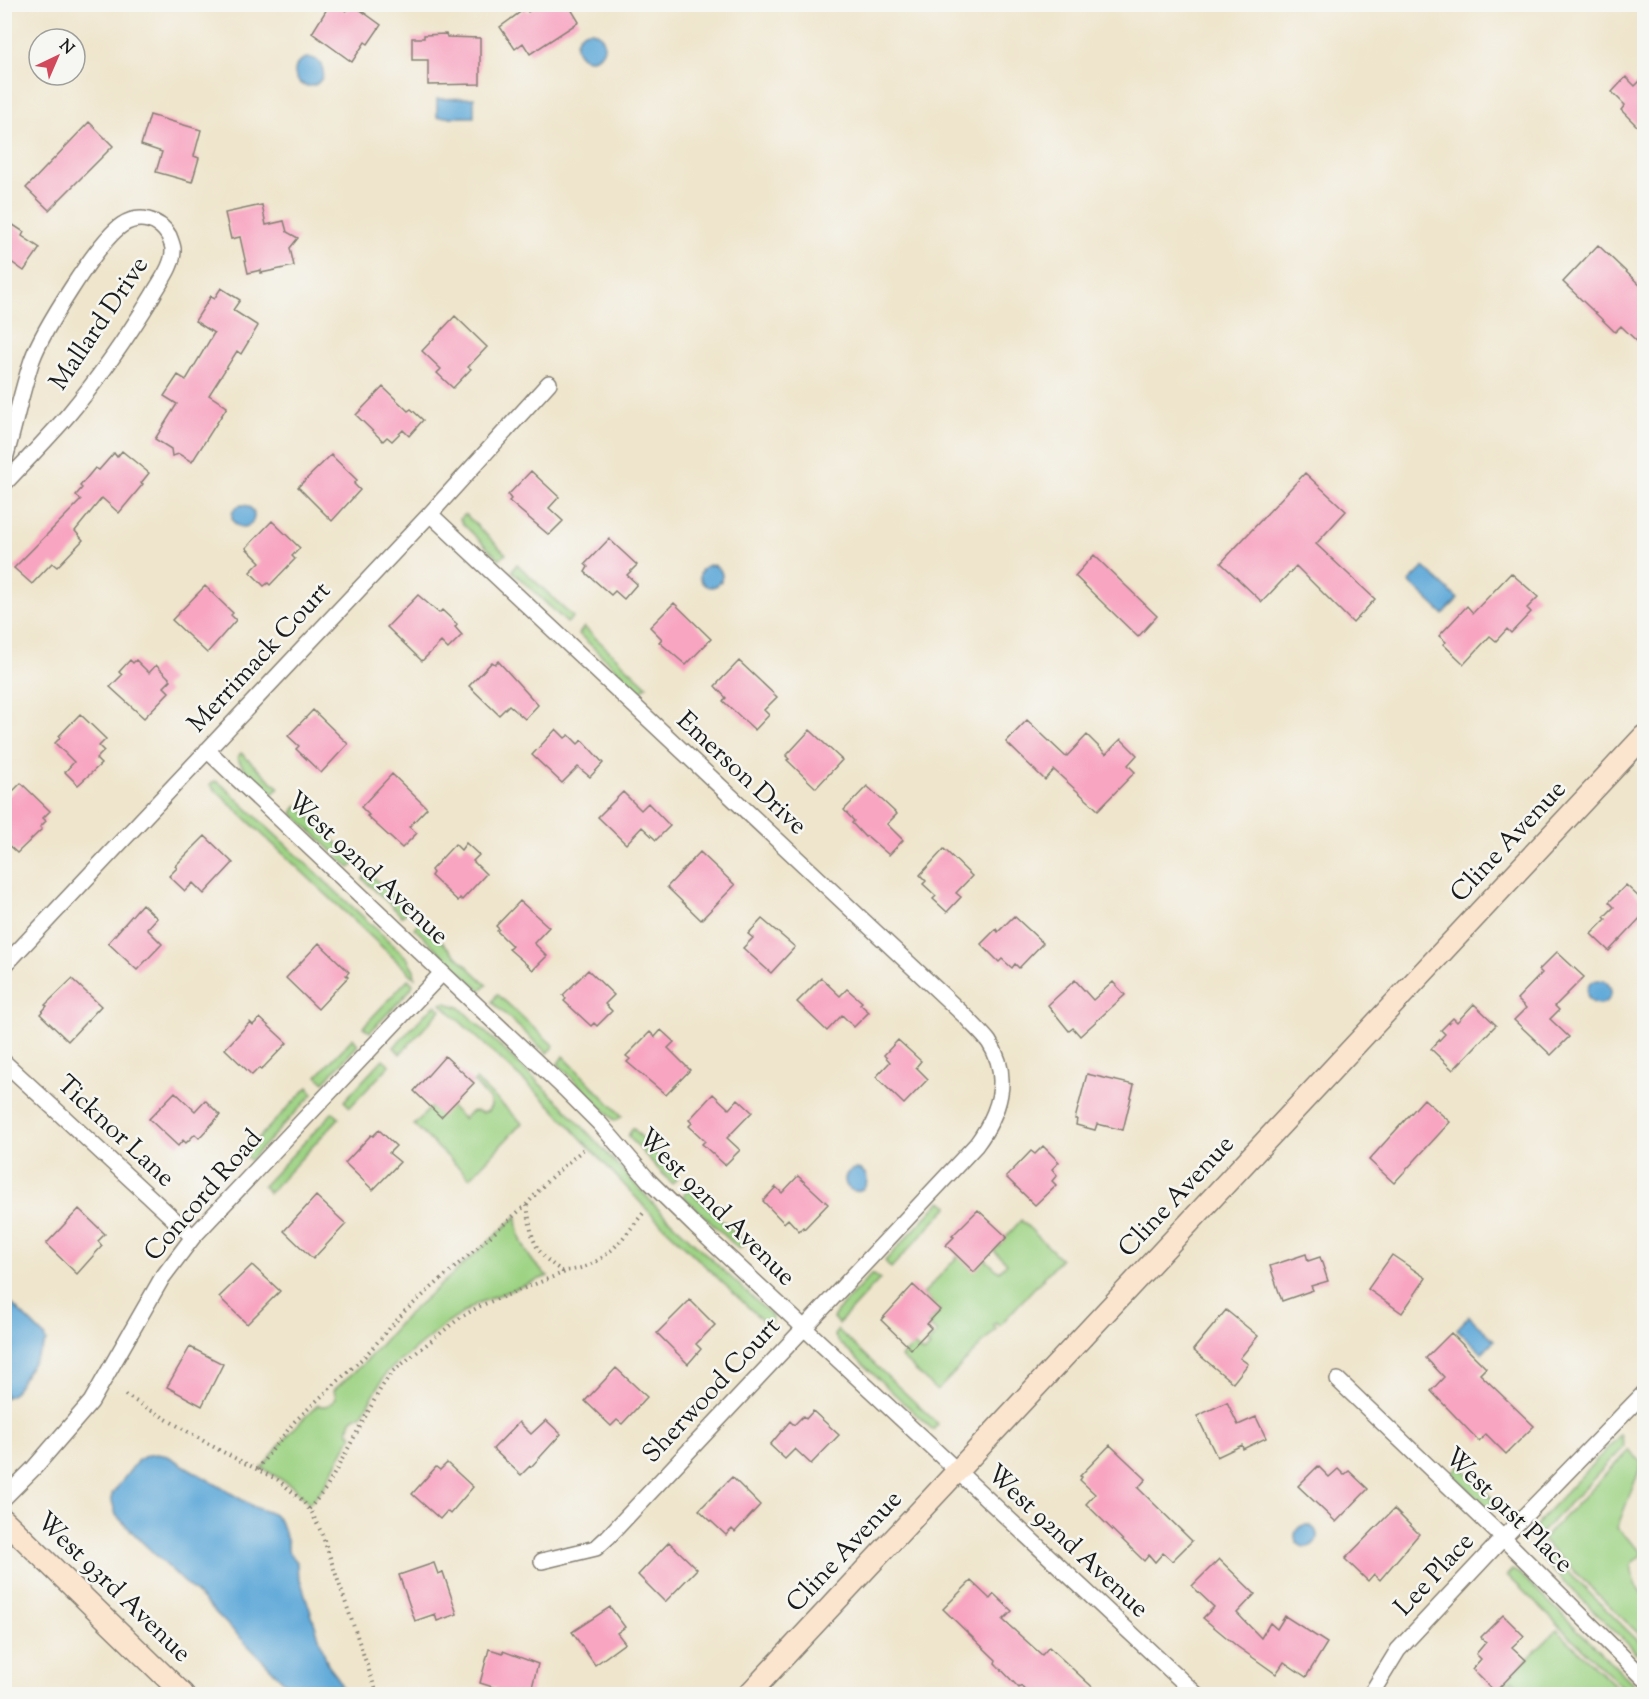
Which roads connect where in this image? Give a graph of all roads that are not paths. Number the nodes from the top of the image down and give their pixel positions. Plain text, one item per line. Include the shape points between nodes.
1 (549, 382) dead end
2 (4, 462) edge
3 (4, 484) edge
4 (429, 514) junction
5 (1644, 736) edge
6 (207, 750) junction
7 (4, 966) edge
8 (442, 973) junction
9 (4, 1062) edge
10 (1002, 1081) joint
11 (193, 1238) junction
12 (804, 1328) junction
13 (1338, 1380) dead end
14 (1644, 1393) edge
15 (957, 1472) junction
16 (4, 1498) edge
17 (4, 1520) edge
18 (1503, 1538) junction
19 (542, 1561) dead end
20 (1644, 1678) edge
21 (183, 1695) edge
22 (749, 1695) edge
23 (1196, 1695) edge
24 (1371, 1695) edge

1 - 4 street, Merrimack Court
2 - 3 street, Mallard Drive via 32,359 56,313 114,232 132,220 152,220 169,237 173,250 168,269 131,330 70,412
4 - 6 street, Merrimack Court
4 - 10 street, Emerson Drive via 967,1018 988,1042 999,1062
5 - 15 street, Cline Avenue
6 - 7 street, Merrimack Court
6 - 8 street, West 92nd Avenue
8 - 11 street, Concord Road
8 - 12 street, West 92nd Avenue via 586,1110 649,1181
9 - 11 street, Ticknor Lane
10 - 12 street, Sherwood Court via 998,1106 976,1145
11 - 16 street, Concord Road via 162,1278 91,1402
12 - 15 street, West 92nd Avenue
12 - 19 street, Sherwood Court via 596,1548
13 - 18 street, West 91st Place
14 - 18 street, Lee Place
15 - 22 street, Cline Avenue
15 - 23 street, West 92nd Avenue
17 - 21 street, West 93rd Avenue
18 - 20 street, West 91st Place
18 - 24 street, Lee Place via 1398,1650

